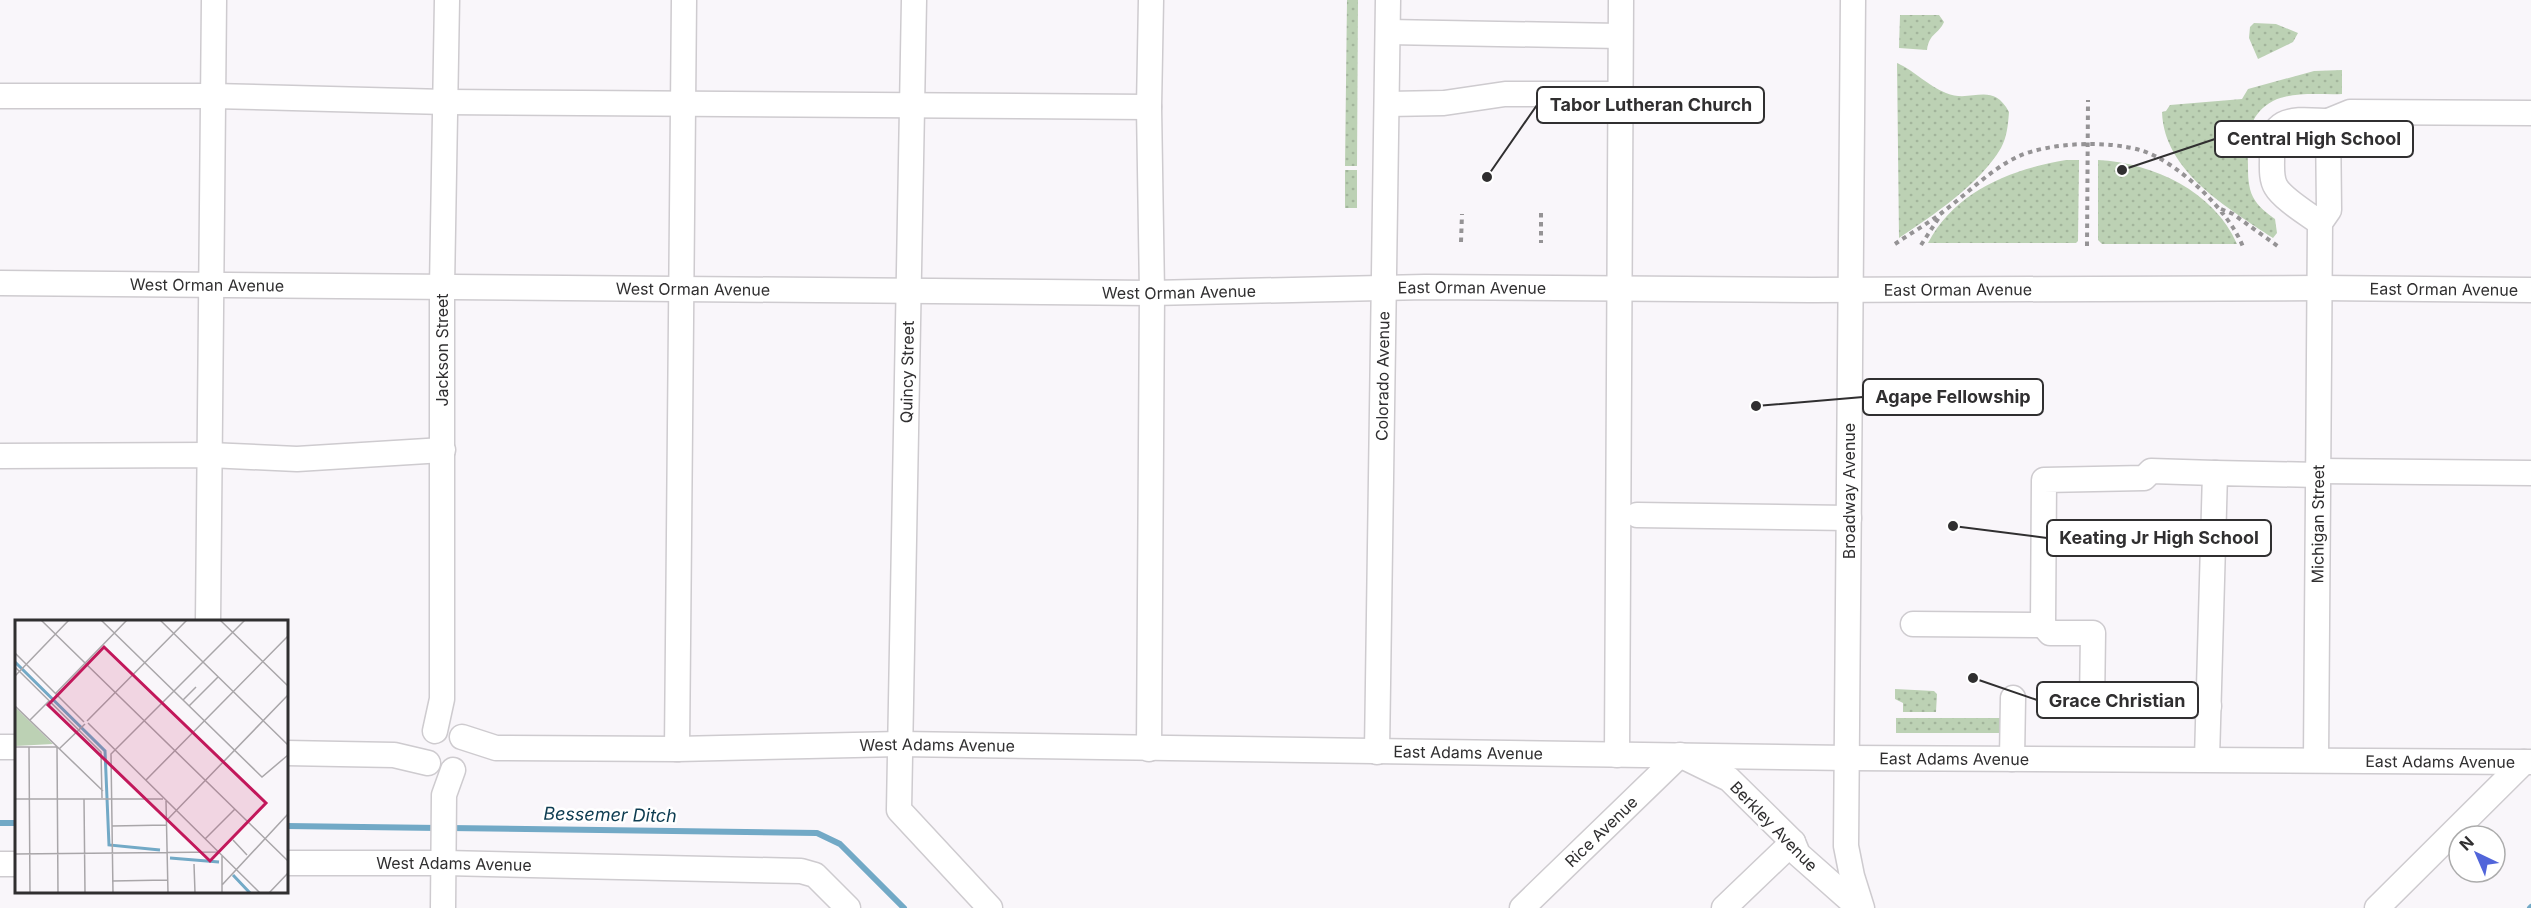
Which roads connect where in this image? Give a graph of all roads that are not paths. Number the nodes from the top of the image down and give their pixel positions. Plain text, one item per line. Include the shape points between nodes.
1 (214, 0) edge
2 (447, 0) edge
3 (684, 0) edge
4 (914, 0) edge
5 (1151, 0) edge
6 (1388, 0) edge
7 (1621, 0) edge
8 (1853, 0) edge
9 (1388, 32) junction
10 (1620, 36) junction
11 (1619, 94) junction
12 (0, 96) edge
13 (213, 96) junction
14 (445, 102) junction
15 (683, 104) junction
16 (912, 104) junction
17 (1387, 104) junction
18 (1149, 107) junction
19 (2531, 112) edge
20 (2328, 121) junction
21 (2320, 223) junction
22 (0, 283) edge
23 (211, 284) junction
24 (442, 287) junction
25 (1385, 287) junction
26 (1618, 288) junction
27 (2320, 288) junction
28 (681, 289) junction
29 (1849, 290) junction
30 (2531, 290) edge
31 (908, 291) junction
32 (1152, 293) junction
33 (443, 450) junction
34 (209, 455) junction
35 (0, 456) edge
36 (2216, 473) junction
37 (2319, 473) junction
38 (2531, 473) edge
39 (1637, 515) dead end
40 (1849, 518) junction
41 (208, 620) edge
42 (1913, 624) dead end
43 (2043, 625) junction
44 (2013, 698) dead end
45 (2209, 706) junction
46 (900, 744) junction
47 (677, 749) junction
48 (1149, 749) junction
49 (444, 751) junction
50 (1377, 752) junction
51 (288, 753) edge
52 (1617, 755) junction
53 (1680, 755) junction
54 (1848, 758) junction
55 (2012, 759) junction
56 (2207, 759) junction
57 (2316, 760) junction
58 (2527, 762) edge
59 (1793, 842) junction
60 (445, 853) junction
61 (288, 863) edge
62 (443, 908) edge
63 (848, 908) edge
64 (990, 908) edge
65 (1522, 908) edge
66 (1724, 908) edge
67 (1861, 908) edge
68 (2378, 908) edge

1 - 13 street
2 - 14 street, Jackson Street
3 - 15 street
4 - 16 street, Quincy Street
5 - 18 street
6 - 9 street, Colorado Avenue
7 - 10 street
8 - 29 street, Broadway Avenue
9 - 10 street
9 - 17 street, Colorado Avenue
10 - 11 street
11 - 17 street via 1504,94 1444,103
11 - 26 street
12 - 13 street
13 - 14 street
13 - 23 street
14 - 15 street
14 - 24 street, Jackson Street
15 - 16 street
15 - 28 street
16 - 18 street
16 - 31 street, Quincy Street
17 - 25 street, Colorado Avenue
18 - 32 street
19 - 20 street via 2350,112
20 - 21 street, Michigan Street via 2329,210
20 - 21 street via 2290,120 2281,125 2270,141 2275,186
21 - 27 street, Michigan Street
22 - 23 street, West Orman Avenue
23 - 24 street, West Orman Avenue
23 - 34 street
24 - 28 street, West Orman Avenue
24 - 33 street, Jackson Street
25 - 26 street, East Orman Avenue
25 - 32 street, West Orman Avenue
25 - 50 street, Colorado Avenue
26 - 29 street, East Orman Avenue
26 - 52 street
27 - 29 street, East Orman Avenue
27 - 30 street, East Orman Avenue
27 - 37 street, Michigan Street
28 - 31 street, West Orman Avenue
28 - 47 street
29 - 40 street, Broadway Avenue
31 - 32 street, West Orman Avenue
31 - 46 street, Quincy Street
32 - 48 street
33 - 34 street via 297,459
33 - 49 street, Jackson Street
34 - 35 street
34 - 41 street
36 - 37 street
36 - 43 street via 2151,471 2144,478 2044,480
36 - 45 street
37 - 38 street
37 - 57 street, Michigan Street
39 - 40 street
40 - 54 street, Broadway Avenue
42 - 43 street
43 - 45 street via 2050,633 2093,633 2092,704
44 - 55 street
45 - 56 street
46 - 47 street, West Adams Avenue
46 - 48 street, West Adams Avenue
46 - 64 street, Quincy Street via 899,810
47 - 49 street, West Adams Avenue
48 - 50 street, West Adams Avenue
49 - 51 street, West Adams Avenue via 394,755
49 - 60 street, Jackson Street
50 - 52 street, East Adams Avenue
52 - 53 street, East Adams Avenue
53 - 54 street, East Adams Avenue
53 - 59 street, Berkley Avenue via 1729,779
53 - 65 street, Rice Avenue
54 - 55 street, East Adams Avenue
54 - 67 street, Broadway Avenue via 1846,846
55 - 56 street, East Adams Avenue
56 - 57 street, East Adams Avenue
57 - 58 street, East Adams Avenue
58 - 68 street
59 - 66 street
59 - 67 street, Berkley Avenue via 1798,854
60 - 61 street, West Adams Avenue
60 - 62 street, Jackson Street
60 - 63 street, West Adams Avenue via 801,871 815,875

